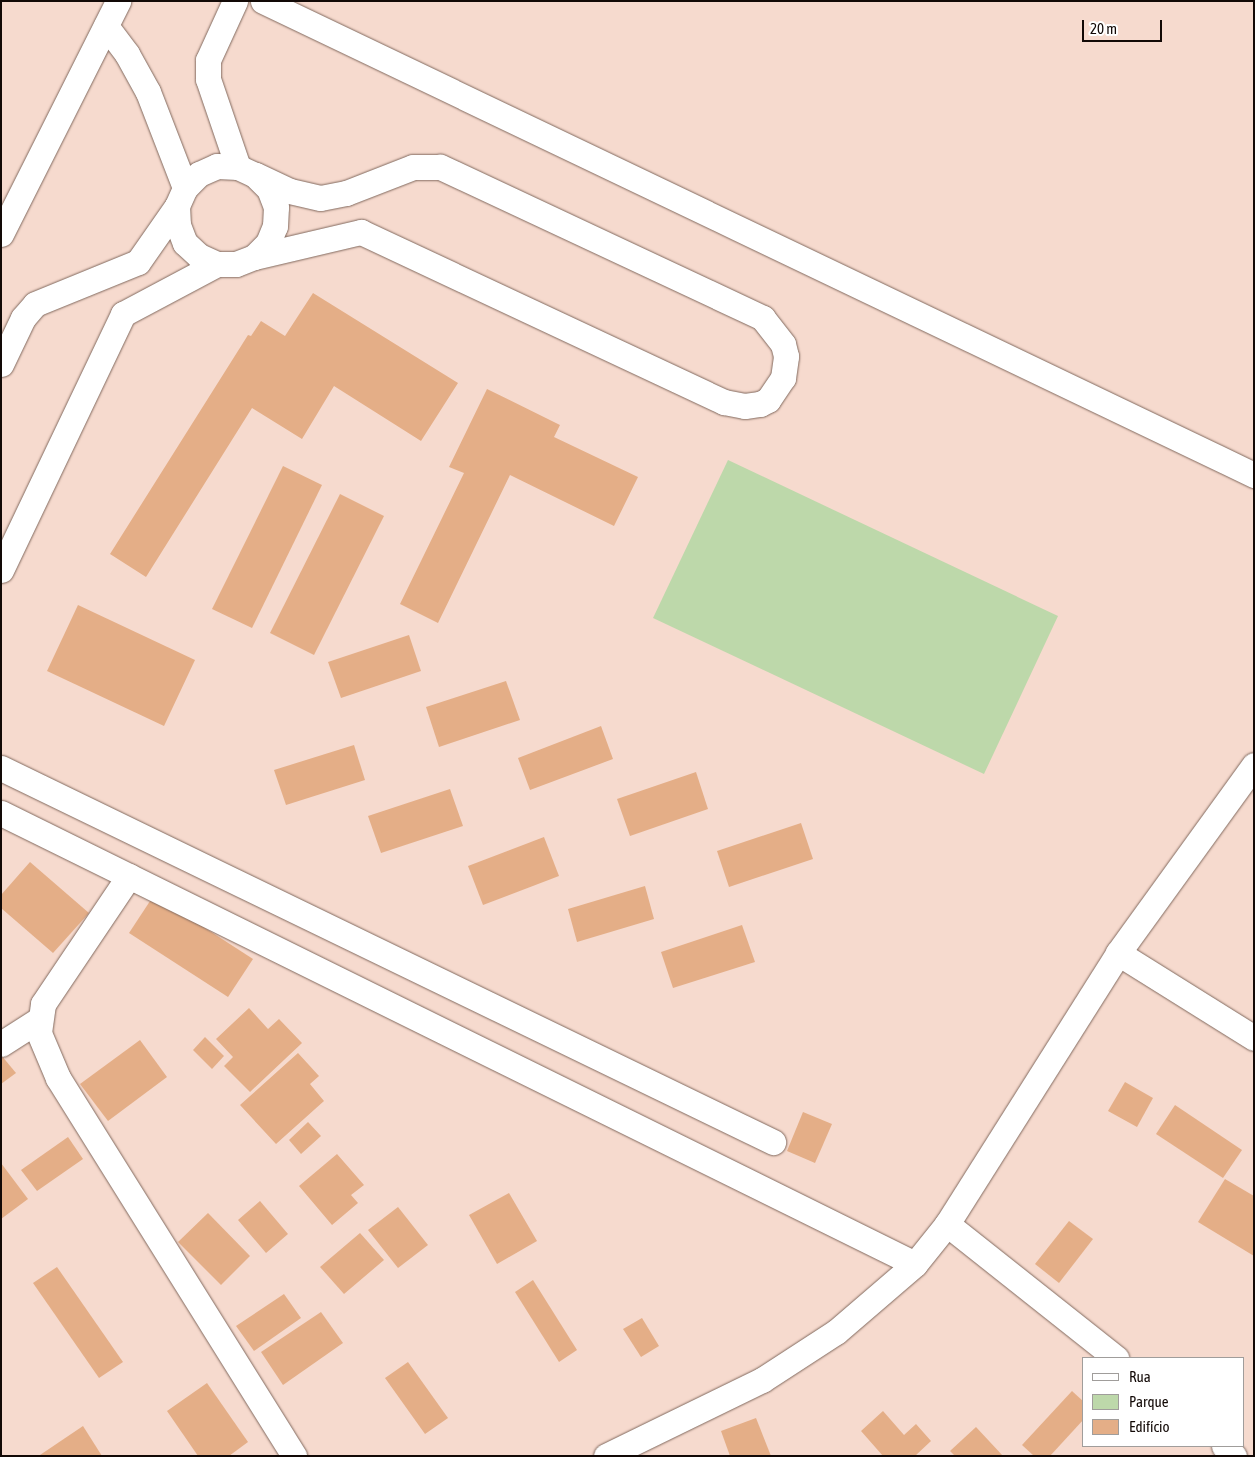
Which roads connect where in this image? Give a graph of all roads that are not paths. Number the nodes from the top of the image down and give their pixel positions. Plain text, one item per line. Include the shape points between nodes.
1 (118, 1) edge
2 (235, 1) edge
3 (263, 1) edge
4 (106, 26) junction
5 (246, 171) junction
6 (181, 197) junction
7 (1, 234) edge
8 (254, 257) junction
9 (216, 264) junction
10 (1, 364) edge
11 (1254, 475) edge
12 (1, 570) edge
13 (1254, 765) edge
14 (1, 768) edge
15 (1, 813) edge
16 (129, 876) junction
17 (1118, 953) junction
18 (40, 1019) junction
19 (1254, 1038) edge
20 (1, 1044) edge
21 (773, 1142) dead end
22 (947, 1224) junction
23 (915, 1264) junction
24 (1115, 1357) edge
25 (1225, 1447) edge
26 (294, 1456) edge
27 (606, 1456) edge
28 (1234, 1456) edge

1 - 4 street
2 - 5 street via 208,60 208,79
3 - 11 street
4 - 6 street via 128,54 148,92
4 - 7 street
5 - 6 street via 217,166 199,174
5 - 8 street via 269,189 276,207 275,226 268,243
5 - 8 street via 290,191 320,198 346,193 413,167 440,167 763,318 783,344 786,356 783,378 768,400 760,404 724,402 361,232
6 - 9 street via 178,225 185,243 199,256
6 - 10 street via 138,262 35,304 23,318
8 - 9 street via 236,264
9 - 12 street via 124,314
13 - 17 street
14 - 21 street
15 - 16 street
16 - 18 street via 63,970 43,1004
16 - 23 street
17 - 19 street
17 - 22 street
18 - 20 street
18 - 26 street via 39,1033 58,1078
22 - 23 street
22 - 24 street
23 - 27 street via 836,1332 762,1380
25 - 28 street

